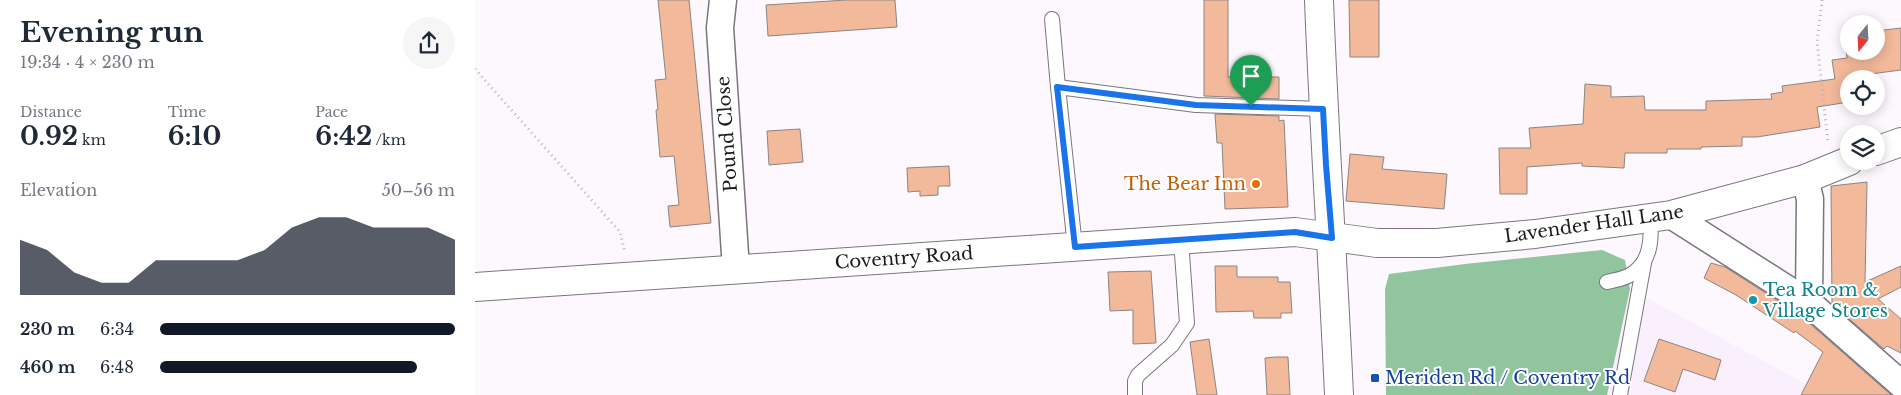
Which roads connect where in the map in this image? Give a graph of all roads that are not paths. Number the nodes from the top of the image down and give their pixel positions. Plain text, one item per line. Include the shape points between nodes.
1 (723, 0) edge
2 (1319, 0) edge
3 (1052, 19) dead end
4 (1057, 87) junction
5 (1323, 109) junction
6 (1901, 142) edge
7 (1885, 148) edge
8 (1840, 164) edge
9 (1805, 179) junction
10 (1661, 217) junction
11 (1332, 238) junction
12 (1181, 240) junction
13 (1075, 247) junction
14 (1644, 263) junction
15 (736, 269) junction
16 (1607, 282) dead end
17 (475, 287) edge
18 (1809, 303) junction
19 (1901, 384) edge
20 (1135, 395) edge
21 (1339, 395) edge
22 (1619, 395) edge

1 - 15 street, Pound Close via 720,28
2 - 5 street
3 - 4 lane
4 - 5 lane via 1196,105
4 - 13 lane
5 - 11 street
6 - 7 street
8 - 9 street, Lavender Hall Lane
9 - 10 street, Lavender Hall Lane
9 - 18 street via 1810,199
10 - 11 street, Lavender Hall Lane via 1437,243 1377,243
10 - 14 lane via 1652,233
10 - 18 street
11 - 12 street, Coventry Road via 1295,232
11 - 21 street
12 - 13 street, Coventry Road
12 - 20 lane via 1187,322 1172,345 1138,375
13 - 15 street, Coventry Road
14 - 16 lane via 1630,275
14 - 22 lane
15 - 17 street, Coventry Road
18 - 19 street

